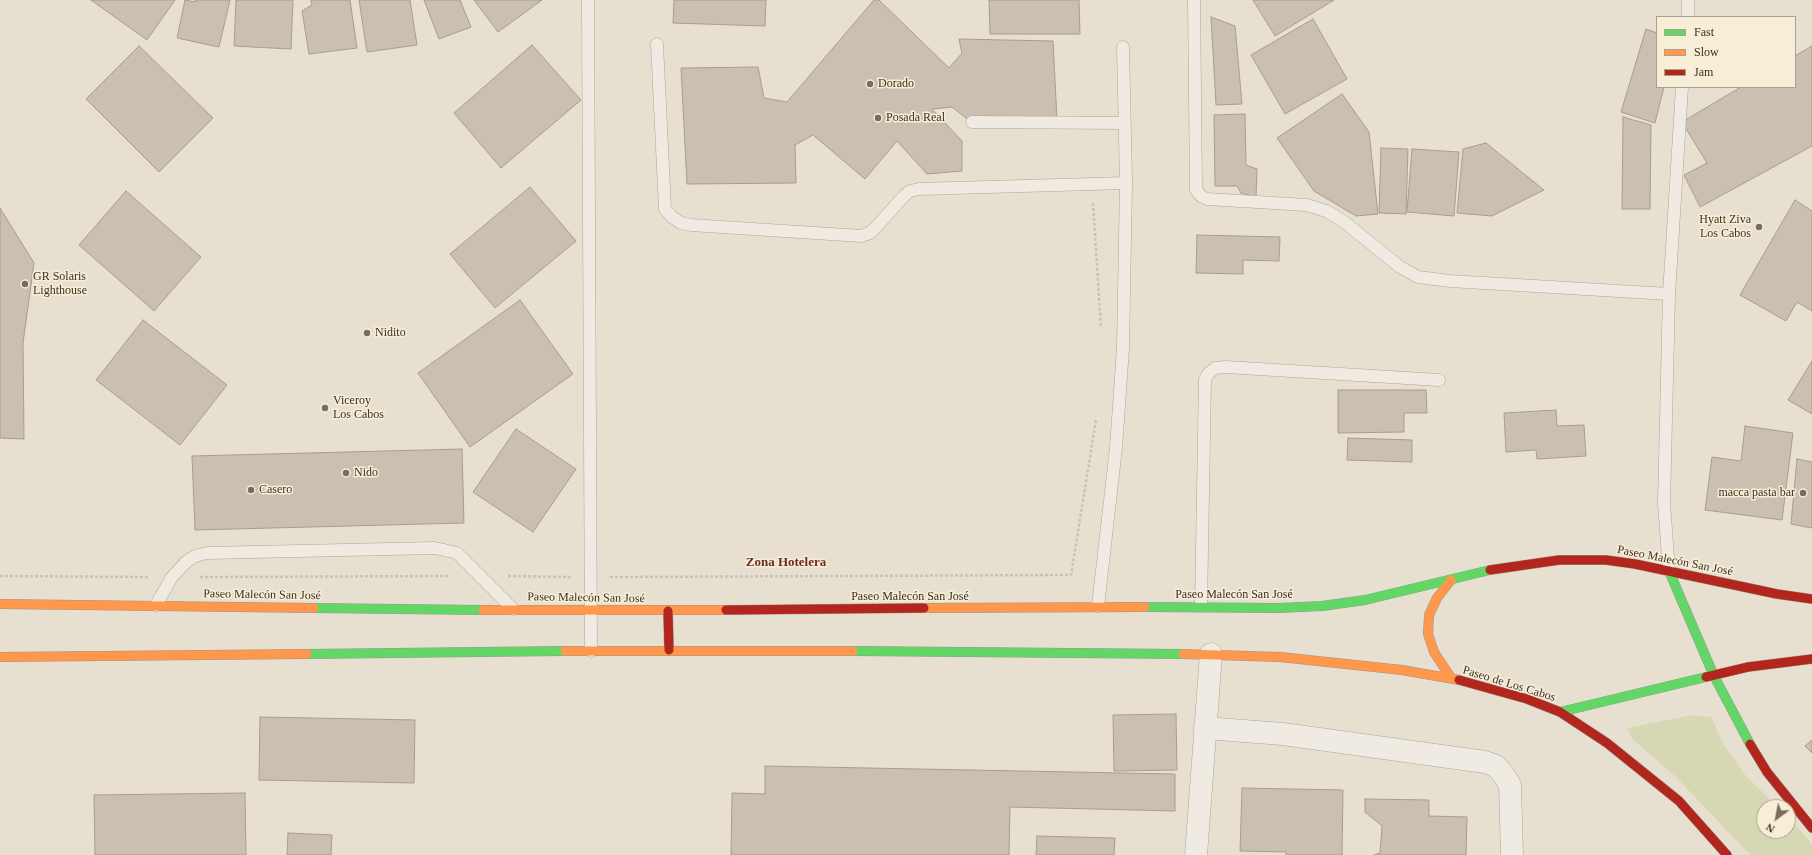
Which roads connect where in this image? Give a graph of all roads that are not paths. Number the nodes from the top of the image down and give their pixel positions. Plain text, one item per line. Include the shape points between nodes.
1 (588, 0) edge
2 (1194, 0) edge
3 (1688, 0) edge
4 (1688, 16) edge
5 (657, 44) dead end
6 (1123, 48) dead end
7 (1682, 88) edge
8 (972, 122) dead end
9 (1125, 123) junction
10 (1126, 183) junction
11 (1669, 294) junction
12 (1439, 380) dead end
13 (1669, 571) junction
14 (1451, 580) junction
15 (1812, 599) edge
16 (0, 604) edge
17 (156, 605) junction
18 (1098, 606) junction
19 (1201, 606) junction
20 (513, 609) junction
21 (668, 610) junction
22 (591, 611) junction
23 (669, 650) junction
24 (591, 651) junction
25 (1211, 654) junction
26 (0, 657) edge
27 (1812, 659) edge
28 (1714, 676) junction
29 (1451, 678) junction
30 (1560, 712) junction
31 (1205, 728) junction
32 (1812, 828) edge
33 (1196, 855) edge
34 (1512, 855) edge
35 (1727, 855) edge

1 - 22 lane
2 - 11 lane via 1196,190 1201,196 1208,199 1307,205 1326,211 1343,221 1400,267 1418,276 1450,281
3 - 4 lane
5 - 10 lane via 665,209 681,223 861,236 877,226 910,191 919,189
6 - 9 lane
7 - 11 lane
8 - 9 lane
9 - 10 lane
10 - 18 lane via 1123,348 1116,448
11 - 13 lane via 1664,503
12 - 19 lane via 1226,367 1215,368 1209,373 1204,379
13 - 14 main road, Paseo Malecón San José via 1606,560 1559,560 1490,570
13 - 15 main road, Paseo Malecón San José
13 - 28 main road
14 - 19 main road, Paseo Malecón San José via 1365,600 1322,606
14 - 29 main road via 1429,614 1428,634 1434,652
16 - 17 main road, Paseo Malecón San José
17 - 20 main road, Paseo Malecón San José
17 - 20 lane via 172,577 195,556 435,548 457,553
18 - 19 main road, Paseo Malecón San José
18 - 21 main road, Paseo Malecón San José
20 - 22 main road, Paseo Malecón San José
21 - 22 main road, Paseo Malecón San José
21 - 23 main road
22 - 24 lane
23 - 24 main road
23 - 25 main road
24 - 26 main road
25 - 29 main road, Paseo de Los Cabos via 1280,657
25 - 31 street
27 - 28 main road via 1748,668
28 - 30 main road
28 - 32 main road via 1767,772
29 - 30 main road, Paseo de Los Cabos via 1527,699
30 - 35 main road, Paseo de Los Cabos via 1613,747 1673,796
31 - 33 street
31 - 34 street via 1283,734 1490,764 1503,774 1510,785

